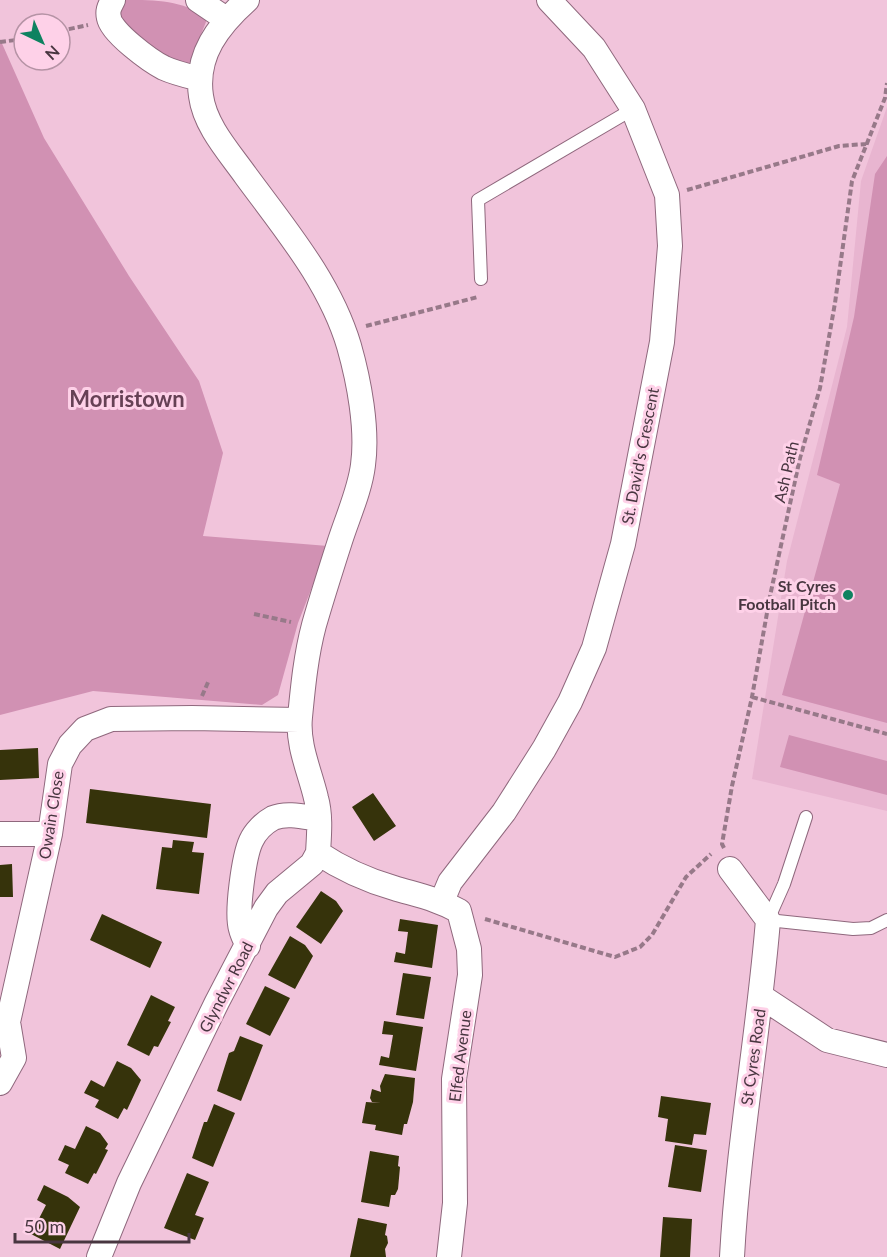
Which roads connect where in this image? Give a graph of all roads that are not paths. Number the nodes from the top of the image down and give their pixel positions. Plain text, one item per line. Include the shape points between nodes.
1 (114, 0) edge
2 (198, 0) edge
3 (247, 0) edge
4 (549, 0) edge
5 (226, 19) junction
6 (200, 79) junction
7 (633, 109) junction
8 (481, 279) road end
9 (299, 720) junction
10 (807, 817) dead end
11 (319, 819) junction
12 (0, 834) edge
13 (50, 834) junction
14 (318, 854) junction
15 (730, 869) road end
16 (451, 906) junction
17 (768, 920) junction
18 (887, 920) edge
19 (248, 946) junction
20 (762, 997) junction
21 (887, 1055) edge
22 (0, 1083) edge
23 (99, 1257) edge
24 (448, 1257) edge
25 (732, 1257) edge

1 - 6 street via 108,9 114,28 163,67
2 - 5 street
3 - 5 street
4 - 7 street, St. David's Crescent via 594,48
5 - 6 street via 208,49
6 - 9 street via 201,97 213,127 323,284 344,331 363,425 363,467 314,627
7 - 8 lane via 478,200
7 - 16 street, St. David's Crescent via 667,195 670,246 662,342 623,544 594,648 570,702 504,812 450,882
9 - 11 street
9 - 13 street, Owain Close via 152,718 97,723 70,744 60,764
10 - 17 lane
11 - 14 street
11 - 19 street via 286,815 275,818 264,824 251,841 239,917
12 - 13 street
13 - 22 street, Owain Close via 8,1022 14,1058
14 - 16 street via 342,870
14 - 19 street, Glyndwr Road via 312,864 277,893
15 - 17 street
16 - 24 street, Elfed Avenue via 469,949 470,975 454,1079 455,1203
17 - 18 lane via 853,929 871,928
17 - 20 street, St Cyres Road
19 - 23 street, Glyndwr Road via 129,1183
20 - 21 street via 827,1040
20 - 25 street, St Cyres Road via 747,1094

